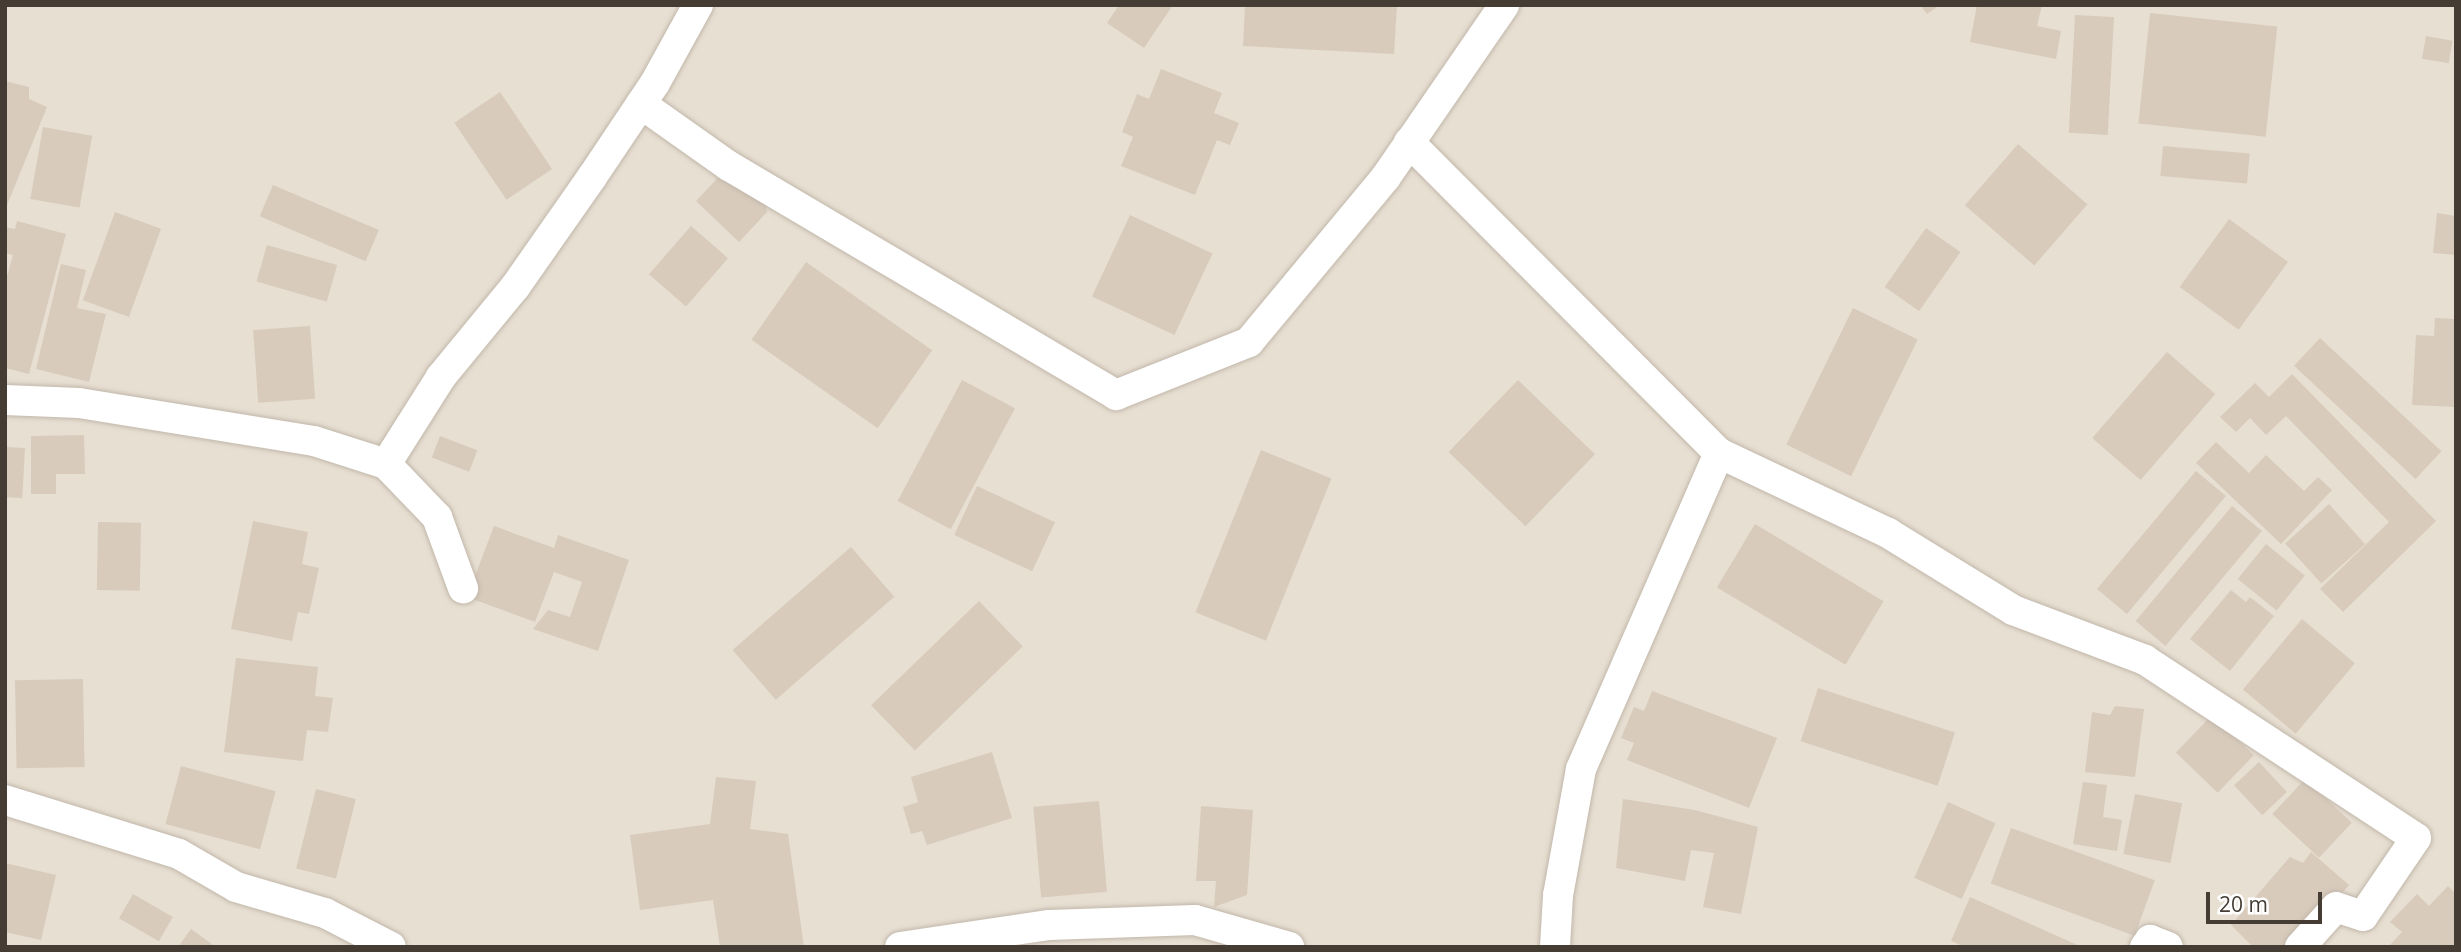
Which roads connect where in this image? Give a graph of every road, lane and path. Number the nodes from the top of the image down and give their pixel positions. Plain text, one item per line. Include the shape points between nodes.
1 (698, 5) edge
2 (1504, 5) edge
3 (641, 104) junction
4 (1409, 142) junction
5 (5, 400) edge
6 (1719, 453) junction
7 (386, 464) junction
8 (463, 587) dead end
9 (5, 800) edge
10 (391, 947) edge
11 (900, 947) edge
12 (1289, 947) edge
13 (1555, 947) edge
14 (2145, 947) edge
15 (2168, 947) edge
16 (2300, 947) edge

1 - 3 street
2 - 4 street
3 - 4 street via 729,166 1116,394 1250,342 1386,177
3 - 7 street via 515,288 441,377
4 - 6 street
5 - 7 street via 79,403 301,439
6 - 13 street via 1581,769 1558,895
6 - 16 street via 1888,533 2013,610 2145,660 2416,838 2363,916 2336,908
7 - 8 street via 437,517
9 - 10 street via 179,854 236,887 325,913
11 - 12 street via 1049,925 1195,920
14 - 15 street via 2150,940

